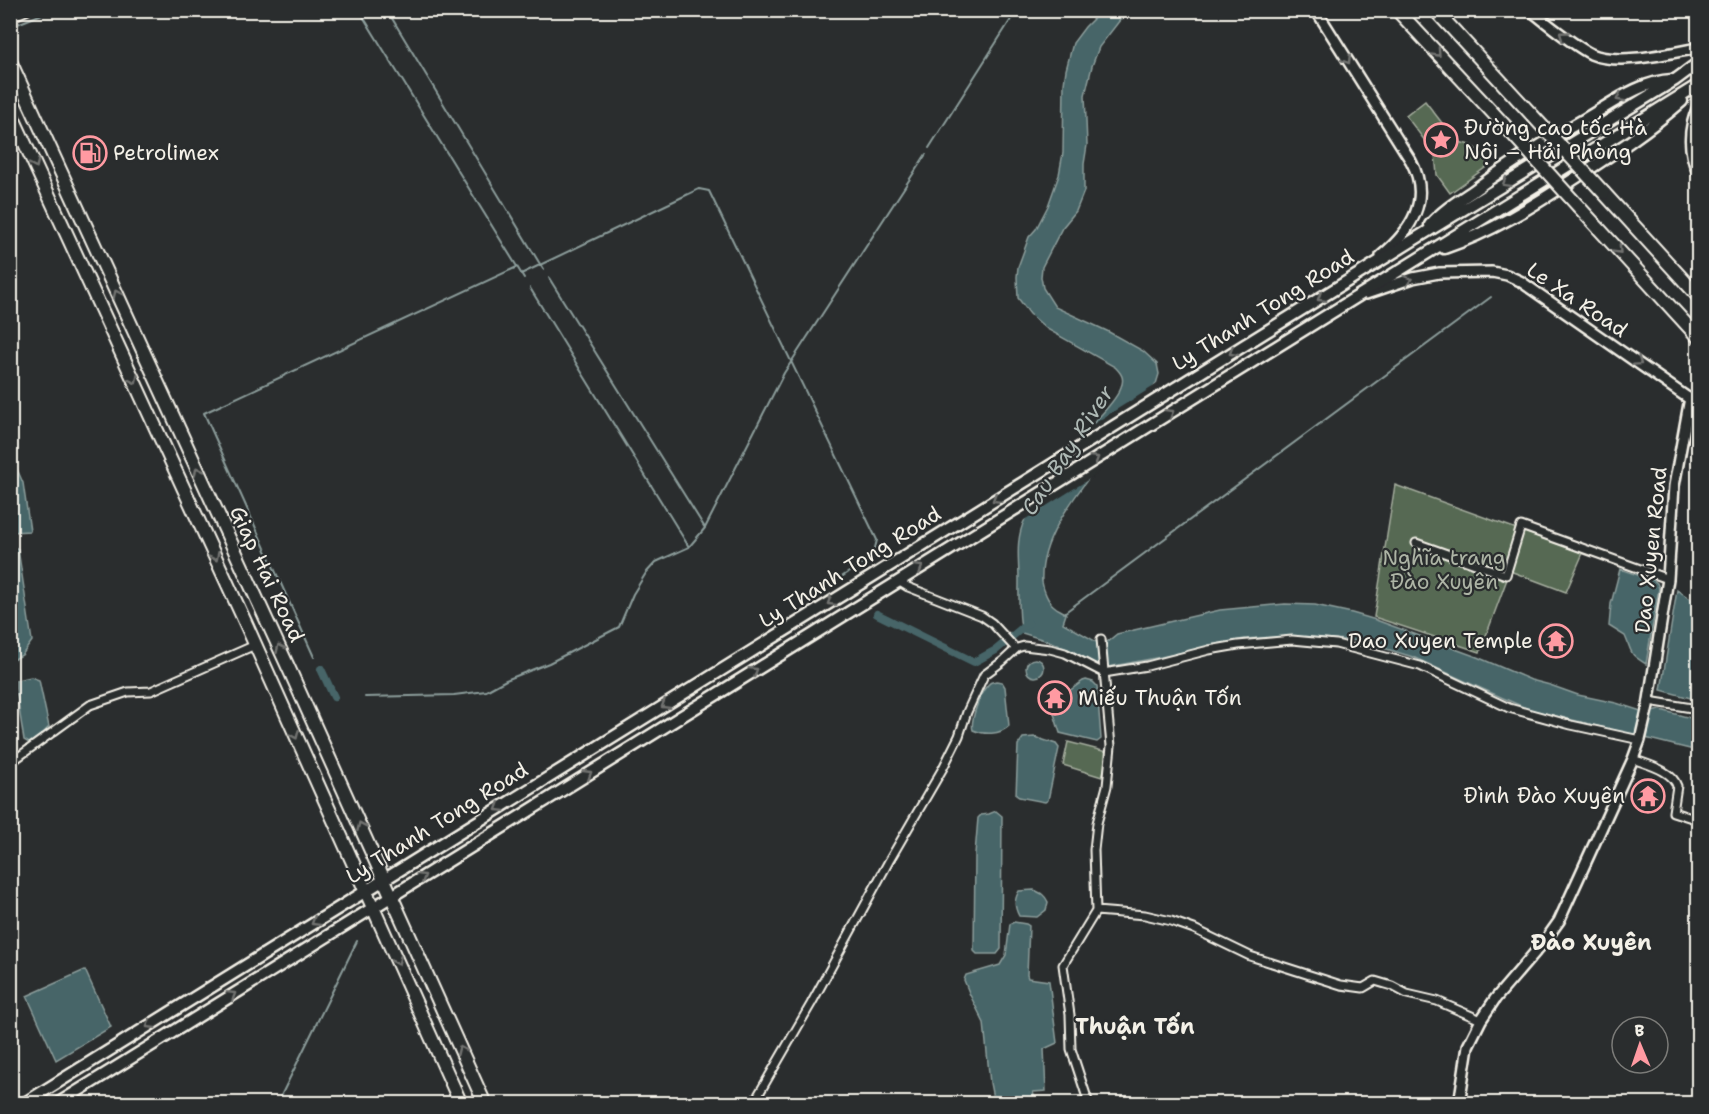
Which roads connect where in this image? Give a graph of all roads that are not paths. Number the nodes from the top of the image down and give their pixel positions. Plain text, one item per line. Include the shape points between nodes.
1 (28, 10) edge
2 (1316, 10) edge
3 (1397, 10) edge
4 (1435, 10) edge
5 (1530, 10) edge
6 (10, 18) edge
7 (1698, 48) edge
8 (10, 61) edge
9 (1698, 63) edge
10 (1697, 86) edge
11 (1698, 107) edge
12 (10, 111) edge
13 (1698, 173) edge
14 (1359, 274) junction
15 (1698, 296) edge
16 (1353, 299) junction
17 (1283, 321) junction
18 (1293, 336) junction
19 (1698, 337) edge
20 (1690, 398) junction
21 (1698, 405) edge
22 (1416, 543) dead end
23 (871, 577) junction
24 (1668, 579) junction
25 (898, 581) junction
26 (880, 592) junction
27 (265, 615) junction
28 (246, 624) junction
29 (1101, 639) dead end
30 (255, 645) junction
31 (1014, 647) junction
32 (1104, 670) junction
33 (1649, 704) junction
34 (1698, 709) edge
35 (1640, 740) junction
36 (1633, 759) junction
37 (10, 763) edge
38 (1698, 820) edge
39 (384, 879) junction
40 (365, 891) junction
41 (392, 896) junction
42 (372, 908) junction
43 (1096, 912) junction
44 (1481, 1020) junction
45 (23, 1104) edge
46 (57, 1104) edge
47 (461, 1104) edge
48 (485, 1104) edge
49 (753, 1104) edge
50 (1089, 1104) edge
51 (1459, 1104) edge

1 - 6 street
2 -> 14 main road via 1411,161 1419,185 1412,223 1390,249
3 -> 19 highway, bridge
4 - 15 highway, bridge
7 -> 5 main road via 1623,59 1602,57 1582,48
27 -> 8 highway, Giap Hai Road
9 -> 14 main road, Ly Thanh Tong Road via 1675,80 1650,84 1622,97 1530,151 1441,214 1420,236
10 - 16 main road, Ly Thanh Tong Road via 1640,134 1554,192 1502,222 1429,252
11 - 13 main road via 1690,141
12 -> 28 highway, Giap Hai Road
14 -> 17 main road, Ly Thanh Tong Road
16 - 18 main road, Ly Thanh Tong Road
16 -> 20 main road, Le Xa Road via 1425,275 1507,275
17 - 18 main road
17 -> 23 main road, Ly Thanh Tong Road
25 -> 18 main road, Ly Thanh Tong Road
20 - 21 main road, Le Xa Road
20 - 24 main road, Dao Xuyen Road via 1674,486
22 - 24 street via 1506,575 1521,526
23 - 26 main road
23 -> 39 main road, Ly Thanh Tong Road
24 - 33 main road, Dao Xuyen Road
25 - 26 main road, Ly Thanh Tong Road
25 - 31 street via 970,610 992,624
41 -> 26 main road, Ly Thanh Tong Road
27 - 28 highway
39 -> 27 highway, Giap Hai Road
28 - 30 highway, Giap Hai Road
29 - 32 street
30 - 37 street via 151,692 128,692 90,705
30 -> 40 highway, Giap Hai Road
31 - 32 street via 1050,649
31 - 49 street via 984,675 960,736
32 - 35 street via 1147,666 1238,645 1292,640 1328,643 1420,666 1509,708
32 - 43 street via 1110,759 1094,850
33 - 34 street
33 - 35 main road, Dao Xuyen Road
35 - 36 main road
36 - 38 street via 1672,777 1677,783 1673,812
36 - 44 main road via 1559,921
39 - 40 main road, Ly Thanh Tong Road
39 - 41 highway, Giap Hai Road
40 - 42 highway, Giap Hai Road
40 -> 45 main road, Ly Thanh Tong Road
41 - 42 main road, Ly Thanh Tong Road
48 -> 41 highway, Giap Hai Road
46 -> 42 main road, Ly Thanh Tong Road
42 -> 47 highway, Giap Hai Road
43 - 44 street via 1171,921 1280,966 1341,985 1363,988 1375,981 1407,994 1437,1000
43 - 50 street via 1063,965 1071,1049
44 - 51 main road via 1468,1046

